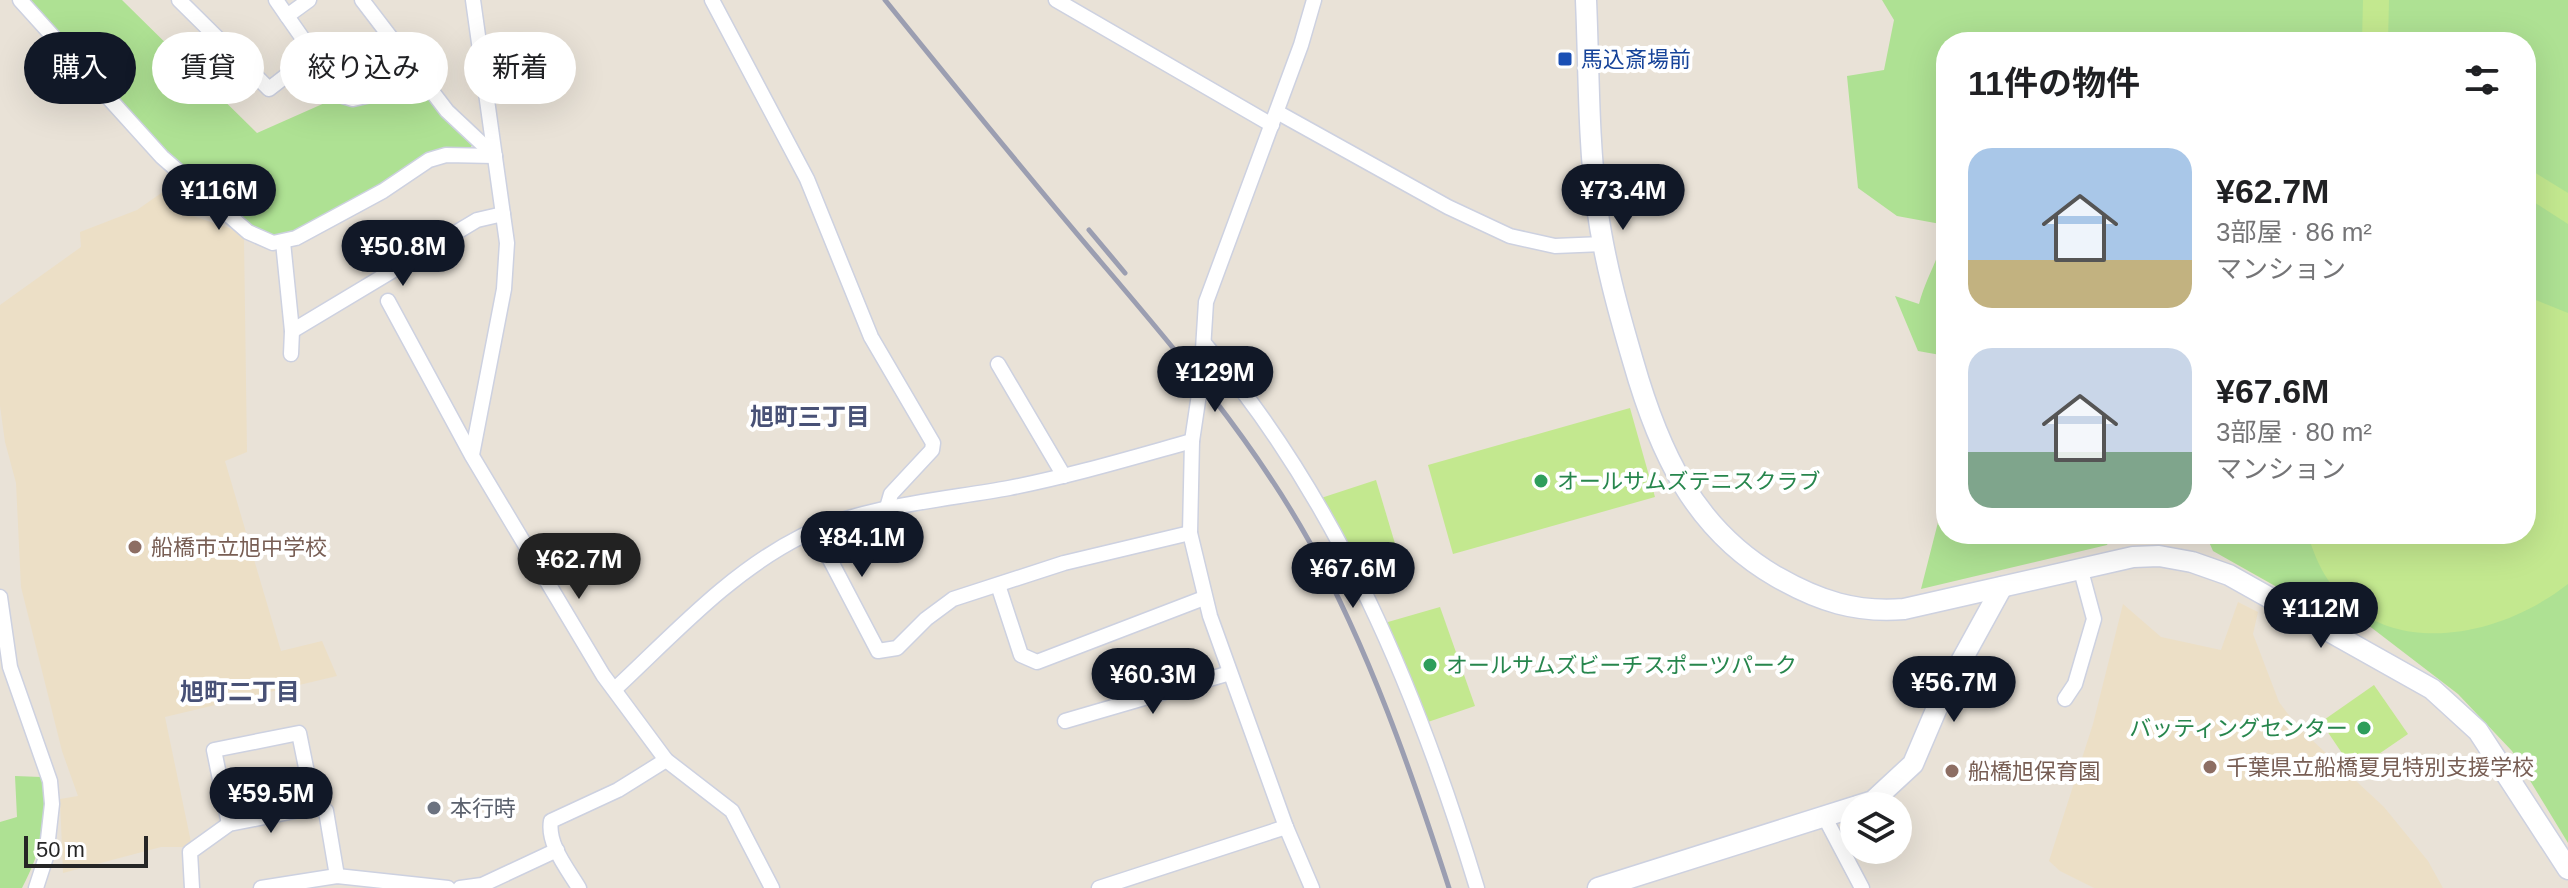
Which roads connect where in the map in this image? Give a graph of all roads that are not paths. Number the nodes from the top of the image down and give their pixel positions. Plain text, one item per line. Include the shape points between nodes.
1 (20, 0) edge
2 (179, 0) edge
3 (276, 0) edge
4 (309, 0) edge
5 (362, 0) edge
6 (473, 0) edge
7 (712, 0) edge
8 (1056, 0) edge
9 (1314, 0) edge
10 (1586, 0) edge
11 (287, 16) junction
12 (298, 32) edge
13 (386, 32) edge
14 (280, 80) edge
15 (441, 104) edge
16 (1274, 119) junction
17 (495, 156) junction
18 (503, 214) junction
19 (283, 242) junction
20 (1603, 244) junction
21 (388, 301) dead end
22 (292, 331) junction
23 (1204, 343) junction
24 (291, 354) dead end
25 (998, 364) dead end
26 (1192, 441) junction
27 (472, 456) junction
28 (1064, 476) junction
29 (886, 511) junction
30 (815, 531) junction
31 (1190, 533) junction
32 (2080, 567) junction
33 (998, 585) junction
34 (2002, 587) junction
35 (0, 597) edge
36 (1204, 598) junction
37 (1230, 673) junction
38 (615, 689) junction
39 (2065, 699) dead end
40 (1065, 721) dead end
41 (666, 760) junction
42 (1883, 792) edge
43 (314, 807) junction
44 (1840, 811) edge
45 (1824, 816) junction
46 (229, 824) junction
47 (1286, 827) junction
48 (557, 850) junction
49 (2568, 869) edge
50 (337, 876) junction
51 (381, 885) edge
52 (36, 888) edge
53 (192, 888) edge
54 (261, 888) edge
55 (448, 888) edge
56 (460, 888) edge
57 (579, 888) edge
58 (772, 888) edge
59 (1099, 888) edge
60 (1312, 888) edge
61 (1477, 888) edge
62 (1598, 888) edge
63 (1862, 888) edge

1 - 19 street via 162,157 248,232
2 - 14 street via 269,89
3 - 11 street
4 - 11 street
5 - 13 street
6 - 17 street
7 - 29 street via 807,179 871,337 933,443 891,494
8 - 16 street
9 - 16 street
10 - 20 street via 1596,203
11 - 12 street
15 - 17 street
16 - 20 street via 1510,236 1555,246
16 - 23 street via 1206,302
17 - 18 street
17 - 19 street via 429,160 383,191
18 - 22 street via 477,220
18 - 27 street via 504,289
19 - 22 street
20 - 34 street via 1652,426 1680,482 1741,552 1796,588 1851,608 1904,609
21 - 27 street
22 - 24 street
23 - 26 street
23 - 61 street via 1299,474 1364,589 1424,725
25 - 28 street
26 - 28 street
26 - 31 street
27 - 38 street
28 - 29 street
29 - 30 street
30 - 33 street via 878,651 897,648 953,599
30 - 38 street via 758,561 725,586
31 - 33 street
31 - 36 street
32 - 34 street
32 - 39 street via 2094,619 2075,684
32 - 49 street via 2159,556 2192,562 2259,591 2432,689 2478,731
33 - 36 street via 1021,655 1037,662
34 - 42 street via 1942,696 1913,764
35 - 52 street via 10,667 50,781 46,857
36 - 37 street
37 - 40 street
37 - 47 street
38 - 41 street
41 - 48 street via 618,790 551,821
41 - 58 street via 732,811
43 - 46 street
43 - 46 street via 299,733 214,750
43 - 50 street via 326,811
44 - 45 street
45 - 62 street
45 - 63 street
46 - 53 street via 190,852
47 - 59 street
47 - 60 street
48 - 56 street via 503,877
48 - 57 street
50 - 51 street
50 - 54 street
51 - 55 street

